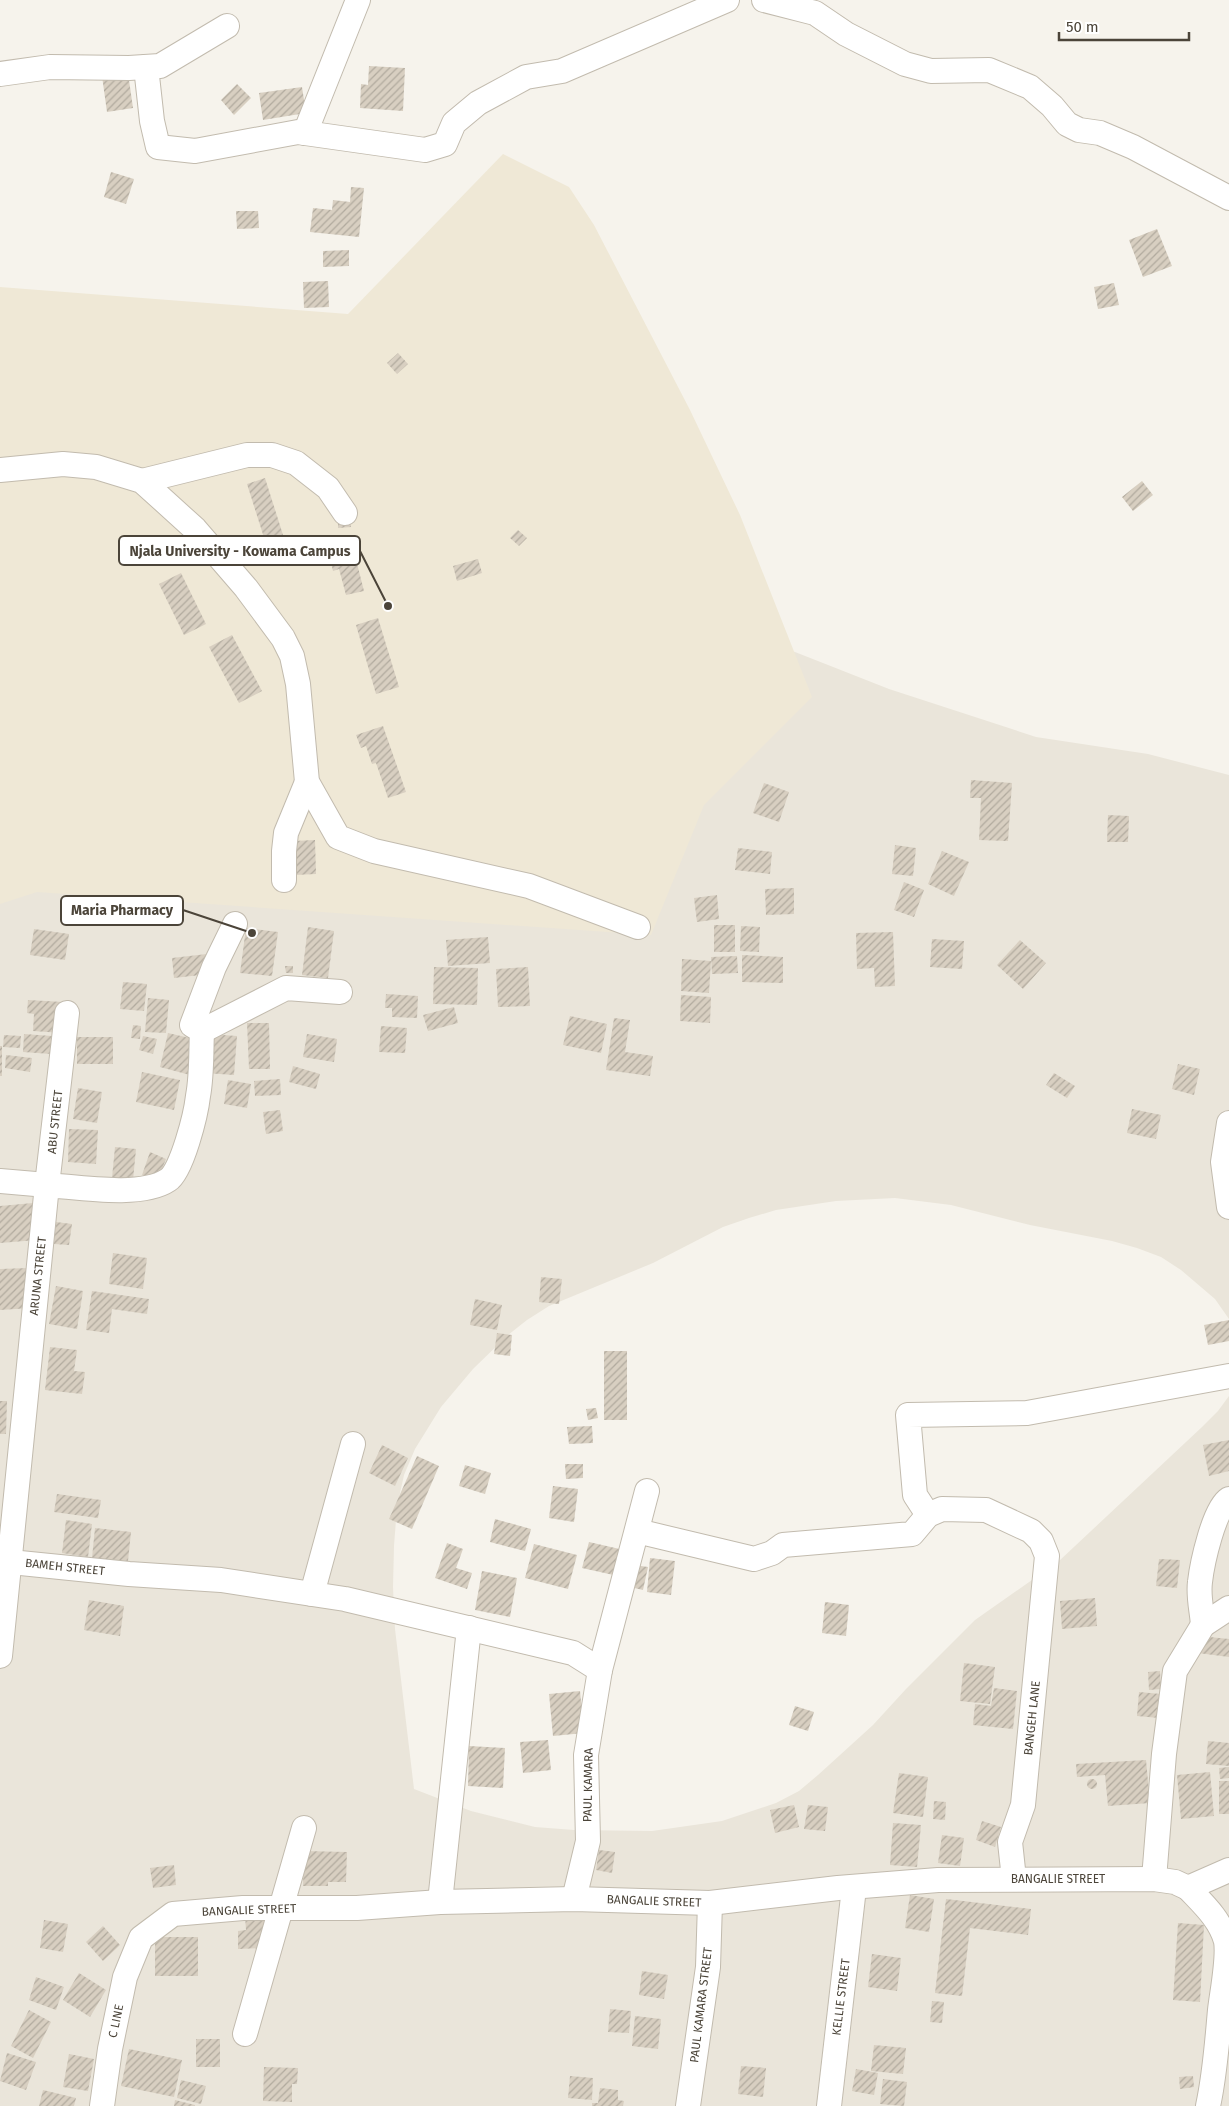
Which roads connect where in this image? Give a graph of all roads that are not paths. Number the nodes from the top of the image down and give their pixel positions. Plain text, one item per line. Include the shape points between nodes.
1 (358, 0) edge
2 (727, 0) edge
3 (764, 0) edge
4 (227, 26) dead end
5 (146, 67) junction
6 (0, 74) edge
7 (305, 133) junction
8 (1229, 198) edge
9 (0, 470) edge
10 (142, 481) junction
11 (345, 514) dead end
12 (307, 782) junction
13 (284, 880) dead end
14 (235, 924) dead end
15 (638, 927) dead end
16 (340, 992) dead end
17 (66, 1013) dead end
18 (197, 1028) junction
19 (1229, 1123) edge
20 (0, 1181) edge
21 (47, 1184) junction
22 (1229, 1207) edge
23 (1229, 1376) edge
24 (353, 1444) dead end
25 (647, 1491) dead end
26 (1229, 1499) edge
27 (928, 1515) junction
28 (637, 1531) junction
29 (4, 1561) edge
30 (312, 1594) junction
31 (1229, 1608) edge
32 (1202, 1625) junction
33 (469, 1628) junction
34 (0, 1656) edge
35 (600, 1670) junction
36 (304, 1828) dead end
37 (1229, 1870) edge
38 (1014, 1878) junction
39 (1172, 1883) junction
40 (854, 1888) junction
41 (574, 1899) junction
42 (440, 1902) junction
43 (710, 1903) junction
44 (280, 1908) junction
45 (140, 1938) joint
46 (245, 2034) dead end
47 (102, 2106) edge
48 (688, 2106) edge
49 (829, 2106) edge
50 (1208, 2106) edge

1 - 7 street
2 - 7 street via 562,71 526,77 478,103 454,123 445,144 425,150
3 - 8 street via 815,13 846,34 905,64 931,71 989,70 1030,88 1068,124 1079,130 1100,133 1134,147
4 - 5 street via 160,66
5 - 6 street via 50,67
5 - 7 street via 158,147 196,150
9 - 10 street via 63,464 96,467
10 - 11 street via 247,456 272,455 296,463 328,488
10 - 12 street via 195,529 246,588 283,638 292,656 298,684
12 - 13 street via 286,833
12 - 15 street via 338,837 374,851 529,886
14 - 18 street via 214,967
16 - 18 street via 286,988
17 - 21 street, ABU STREET
18 - 21 street via 198,1096 182,1158 168,1180 145,1189 119,1190
19 - 22 street via 1223,1162
20 - 21 street
21 - 29 street, ARUNA STREET
23 - 27 street via 1027,1413 908,1415 915,1495
24 - 30 street
25 - 28 street, PAUL KAMARA
26 - 32 street via 1223,1502 1214,1522 1200,1583
27 - 28 street via 912,1534 783,1545 754,1559
27 - 38 street, BANGEH LANE via 942,1509 986,1510 1031,1531 1041,1541 1047,1556 1023,1805 1010,1842
28 - 35 street, PAUL KAMARA
29 - 30 street, BAMEH STREET via 220,1580
29 - 34 street, ARUNA STREET
30 - 33 street, BAMEH STREET
31 - 32 street
32 - 39 street via 1175,1671 1164,1754
33 - 35 street, BAMEH STREET via 573,1653
33 - 42 street
35 - 41 street, PAUL KAMARA via 586,1755 588,1841
36 - 44 street
37 - 39 street
38 - 39 street, BANGALIE STREET
38 - 40 street, BANGALIE STREET via 938,1880
39 - 50 street via 1213,1916 1226,1942 1215,2072
40 - 43 street, BANGALIE STREET
40 - 49 street, KELLIE STREET
41 - 42 street, BANGALIE STREET
41 - 43 street, BANGALIE STREET
42 - 44 street, BANGALIE STREET via 357,1908
43 - 48 street, PAUL KAMARA STREET via 708,1968
44 - 45 street, BANGALIE STREET via 173,1914
44 - 46 street
45 - 47 street, C LINE via 125,1977

